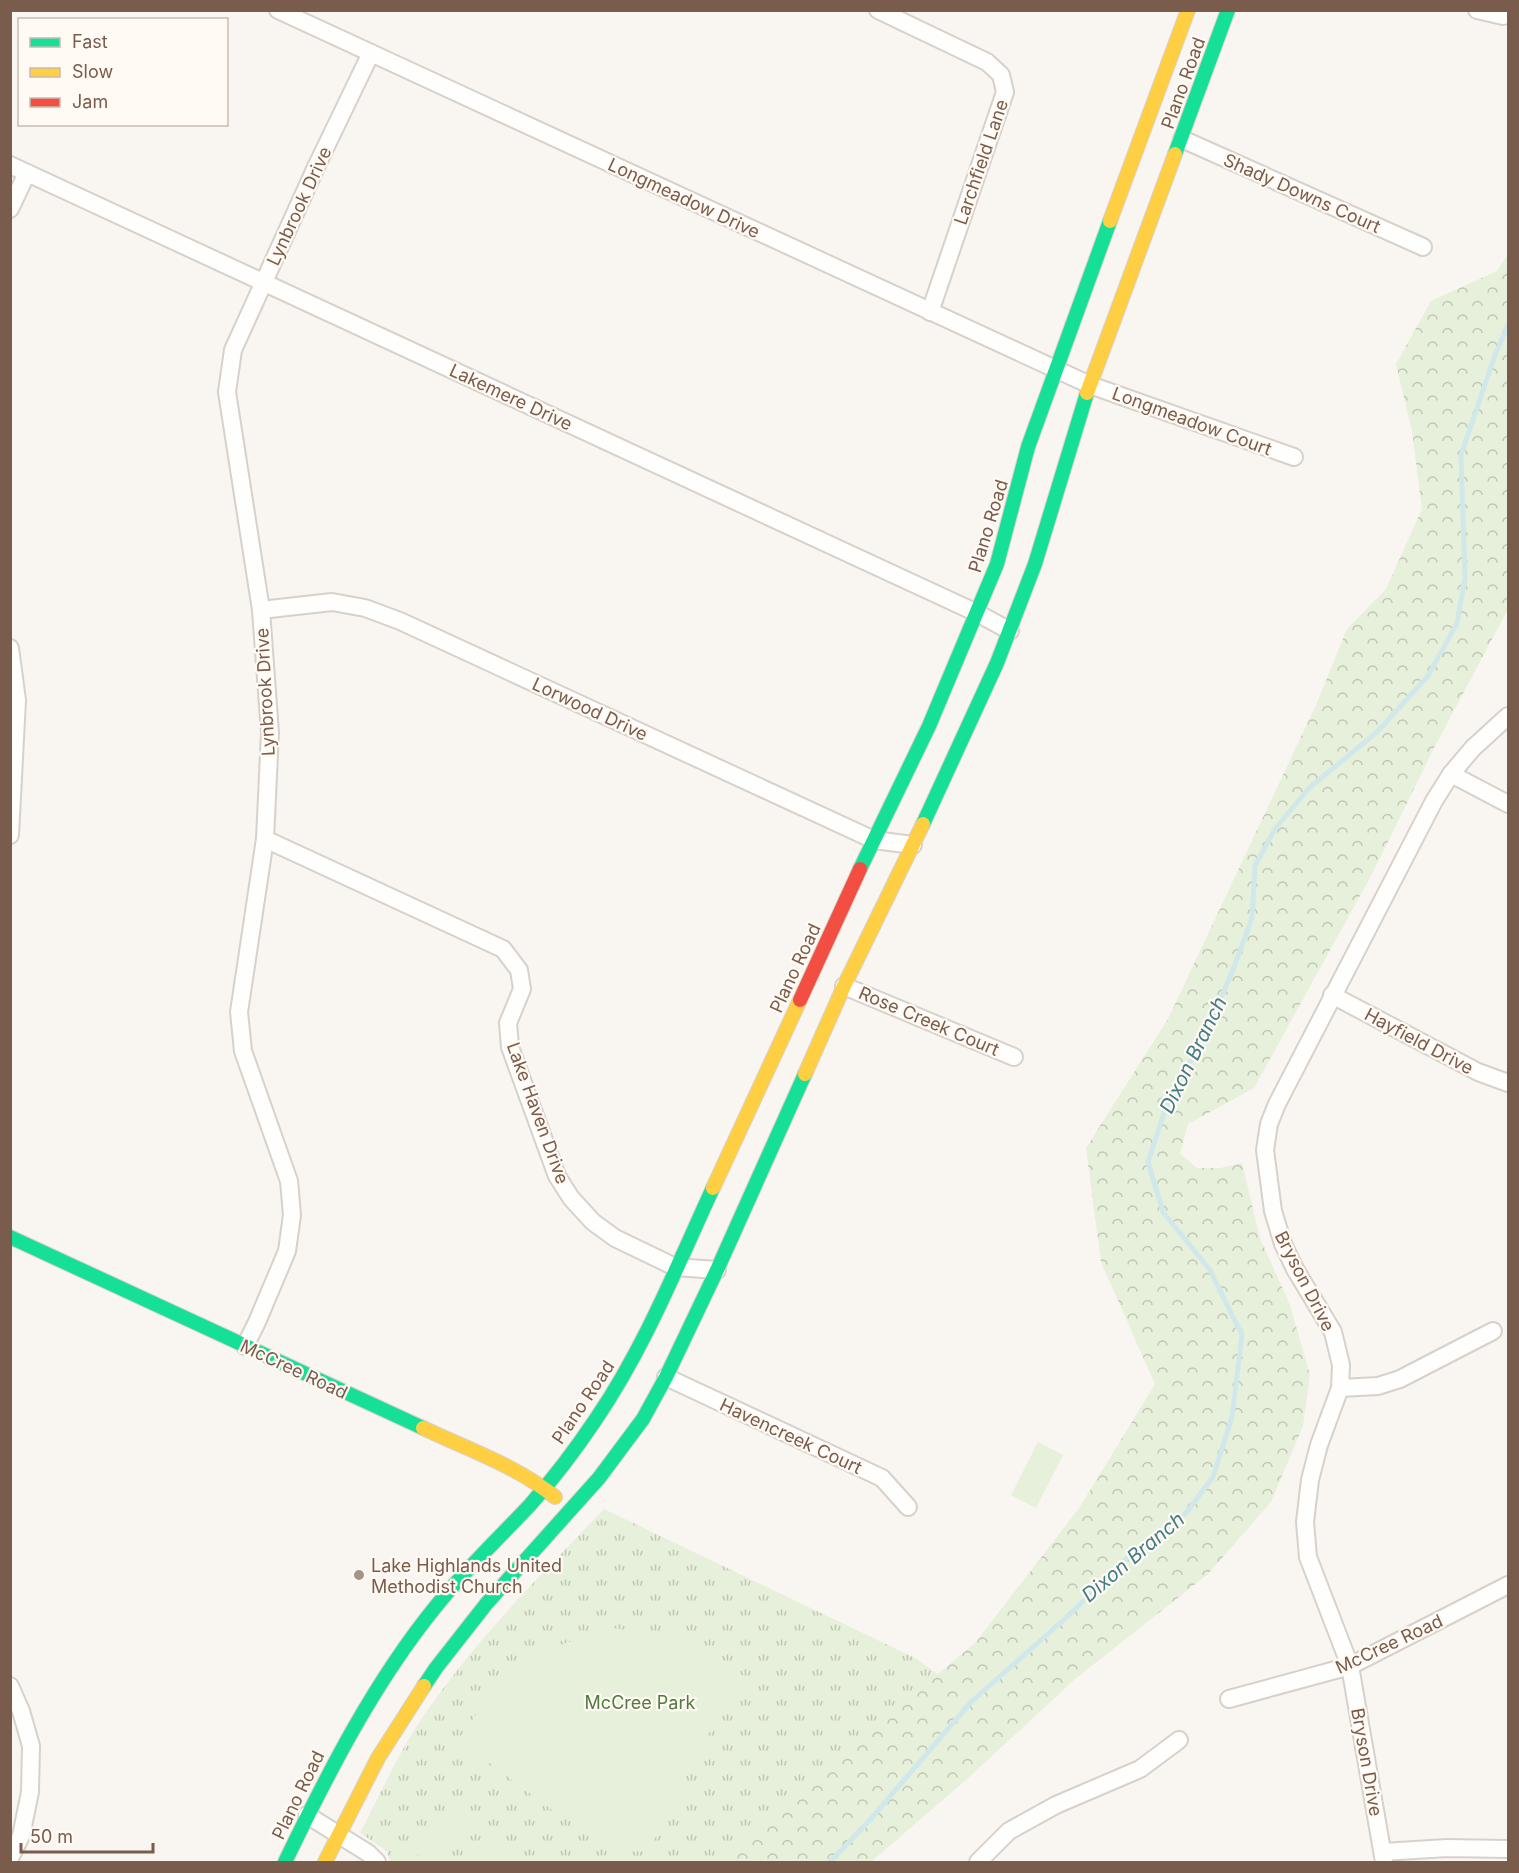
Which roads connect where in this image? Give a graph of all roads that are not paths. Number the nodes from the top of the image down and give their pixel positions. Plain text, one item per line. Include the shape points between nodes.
1 (279, 10) edge
2 (878, 10) edge
3 (1188, 10) edge
4 (1228, 10) edge
5 (1477, 10) edge
6 (1509, 14) edge
7 (371, 53) junction
8 (1182, 139) junction
9 (10, 165) edge
10 (27, 173) junction
11 (10, 209) edge
12 (1423, 247) dead end
13 (264, 283) junction
14 (930, 312) junction
15 (1055, 369) junction
16 (1090, 385) junction
17 (1294, 457) dead end
18 (261, 610) junction
19 (977, 613) junction
20 (1010, 630) junction
21 (10, 648) edge
22 (1509, 716) edge
23 (1451, 774) junction
24 (1509, 804) edge
25 (10, 835) edge
26 (265, 839) junction
27 (874, 840) junction
28 (913, 845) junction
29 (844, 986) junction
30 (1332, 995) junction
31 (1014, 1057) dead end
32 (1509, 1083) edge
33 (10, 1237) edge
34 (675, 1267) junction
35 (717, 1270) junction
36 (1493, 1331) dead end
37 (245, 1346) junction
38 (666, 1377) junction
39 (1340, 1388) junction
40 (544, 1488) junction
41 (908, 1507) dead end
42 (571, 1510) junction
43 (1509, 1585) edge
44 (1350, 1666) junction
45 (10, 1686) edge
46 (1229, 1699) dead end
47 (1179, 1740) dead end
48 (307, 1815) junction
49 (338, 1835) junction
50 (1509, 1849) edge
51 (1384, 1857) edge
52 (10, 1858) edge
53 (285, 1863) edge
54 (325, 1863) edge
55 (377, 1863) edge
56 (978, 1863) edge

1 - 7 street, Longmeadow Drive
2 - 14 street, Larchfield Lane via 987,62 1001,75 1005,92
3 - 15 main road, Plano Road
4 - 8 main road, Plano Road
5 - 6 street
7 - 13 street, Lynbrook Drive
7 - 14 street, Longmeadow Drive
8 - 12 street, Shady Downs Court
8 - 16 main road, Plano Road
9 - 10 street, Lakemere Drive
10 - 11 street
10 - 13 street, Lakemere Drive
13 - 18 street, Lynbrook Drive via 233,350 227,392
13 - 19 street, Lakemere Drive
14 - 15 street, Longmeadow Drive
15 - 16 street, Longmeadow Drive
15 - 19 main road, Plano Road via 997,564
16 - 17 street, Longmeadow Court
16 - 20 main road, Plano Road via 1035,564
18 - 26 street, Lynbrook Drive via 270,732
18 - 27 street, Lorwood Drive via 332,602 365,608 400,621
19 - 20 street, Lakemere Drive
19 - 27 main road, Plano Road
20 - 28 main road, Plano Road
21 - 25 street via 17,700
22 - 23 street, Bryson Drive
23 - 24 street
23 - 30 street, Bryson Drive
26 - 34 street, Lake Haven Drive via 503,949 519,970 522,989 508,1023 510,1047 557,1176 593,1222 615,1238
26 - 37 street, Lynbrook Drive via 239,1012 243,1051 289,1181 292,1215 287,1251
27 - 28 street, Lorwood Drive
27 - 34 main road, Plano Road
28 - 29 main road, Plano Road
29 - 31 street, Rose Creek Court
29 - 35 main road, Plano Road
30 - 32 street, Hayfield Drive via 1478,1072
30 - 39 street, Bryson Drive via 1277,1104 1265,1150 1273,1211 1283,1244 1333,1332 1341,1365
33 - 37 main road, McCree Road
34 - 35 street, Lake Haven Drive
34 - 40 main road, Plano Road via 622,1380
35 - 38 main road, Plano Road
36 - 39 street via 1400,1379 1378,1386
37 - 40 main road, McCree Road
38 - 41 street, Havencreek Court via 882,1478
38 - 42 main road, Plano Road via 623,1448
39 - 44 street, Bryson Drive via 1319,1445 1305,1522 1308,1557
40 - 42 main road, McCree Road
40 - 48 main road, Plano Road via 423,1623 343,1745
42 - 49 main road, Plano Road via 487,1603 436,1668 378,1758
43 - 44 street, McCree Road
44 - 46 street, McCree Road
44 - 51 street, Bryson Drive
45 - 52 street via 31,1746 30,1792 21,1836
47 - 56 street via 1140,1769 1056,1805 1009,1831
48 - 49 street
48 - 53 main road, Plano Road
49 - 54 main road, Plano Road
49 - 55 street
50 - 51 street via 1447,1848

